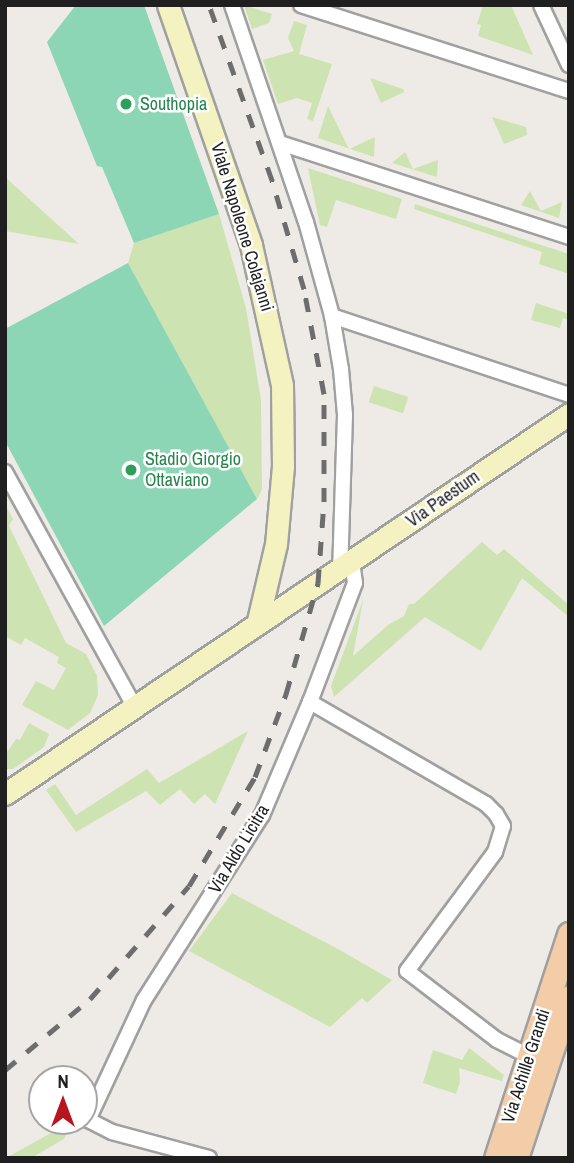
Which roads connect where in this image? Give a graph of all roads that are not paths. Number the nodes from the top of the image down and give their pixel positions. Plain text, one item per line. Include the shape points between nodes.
1 (168, 5) edge
2 (232, 5) edge
3 (301, 5) edge
4 (541, 5) edge
5 (569, 65) edge
6 (569, 90) edge
7 (280, 143) junction
8 (569, 237) edge
9 (332, 316) junction
10 (569, 395) edge
11 (569, 414) edge
12 (5, 472) edge
13 (346, 566) junction
14 (258, 621) junction
15 (310, 702) junction
16 (134, 706) junction
17 (5, 794) edge
18 (569, 934) edge
19 (569, 998) edge
20 (529, 1056) junction
21 (209, 1158) edge
22 (496, 1158) edge
23 (516, 1158) edge

1 - 14 street, Viale Napoleone Colajanni via 251,245 282,385 283,466 276,544
2 - 7 street, Via Aldo Licitra
3 - 6 street
4 - 5 street
7 - 8 street
7 - 9 street, Via Aldo Licitra
9 - 10 street
9 - 13 street, Via Aldo Licitra via 345,415
11 - 13 street, Via Paestum
12 - 16 street
13 - 14 street, Via Paestum
13 - 15 street, Via Aldo Licitra via 355,583
14 - 16 street, Via Paestum
15 - 20 street via 496,814 503,827 495,852 407,971 497,1040
15 - 21 street, Via Aldo Licitra via 262,815 144,1000 88,1120 112,1132
16 - 17 street, Via Paestum
18 - 20 main road, Via Achille Grandi
19 - 23 main road, Via Achille Grandi
20 - 22 main road, Via Achille Grandi

